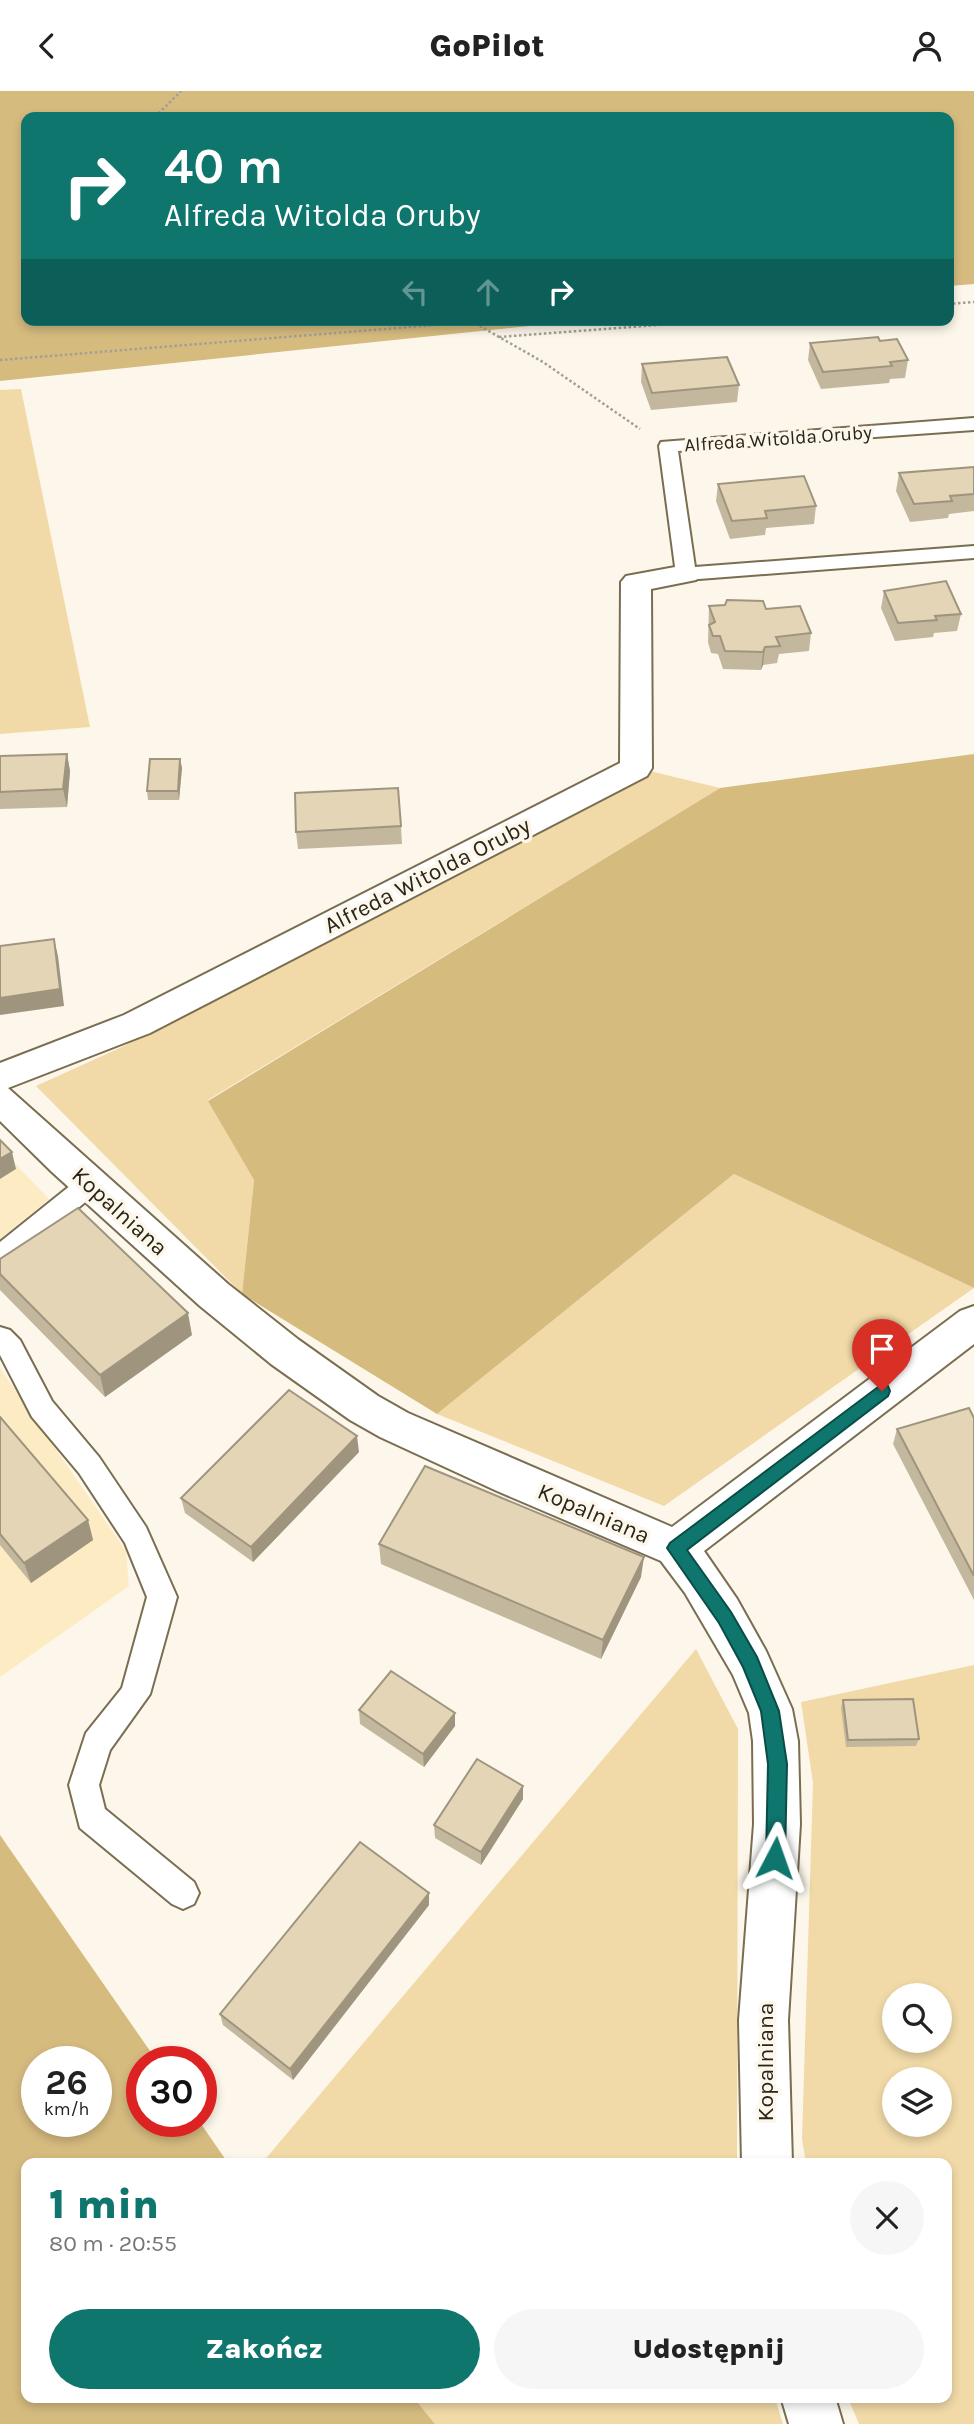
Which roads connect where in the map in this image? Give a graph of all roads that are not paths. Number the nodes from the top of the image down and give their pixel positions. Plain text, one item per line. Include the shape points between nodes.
1 (974, 423) edge
2 (974, 552) edge
3 (686, 574) junction
4 (0, 1077) edge
5 (0, 1099) edge
6 (90, 1184) junction
7 (0, 1257) edge
8 (974, 1322) edge
9 (0, 1338) edge
10 (676, 1548) junction
11 (183, 1893) dead end
12 (767, 2158) edge
13 (810, 2403) edge
14 (816, 2424) edge

1 - 3 lane, Alfreda Witolda Oruby via 668,446
2 - 3 lane, Alfreda Witolda Oruby
3 - 4 street, Alfreda Witolda Oruby via 636,582 636,768 137,1024
5 - 6 street, Kopalniana
6 - 7 lane
6 - 10 street, Kopalniana via 214,1295 364,1408 489,1468
8 - 10 street
9 - 11 lane via 42,1409 89,1465 136,1536 162,1597 135,1694 97,1743 83,1785 91,1817
10 - 12 street, Kopalniana via 725,1617 750,1663 770,1711 778,1764 778,1832 762,2058
13 - 14 street

